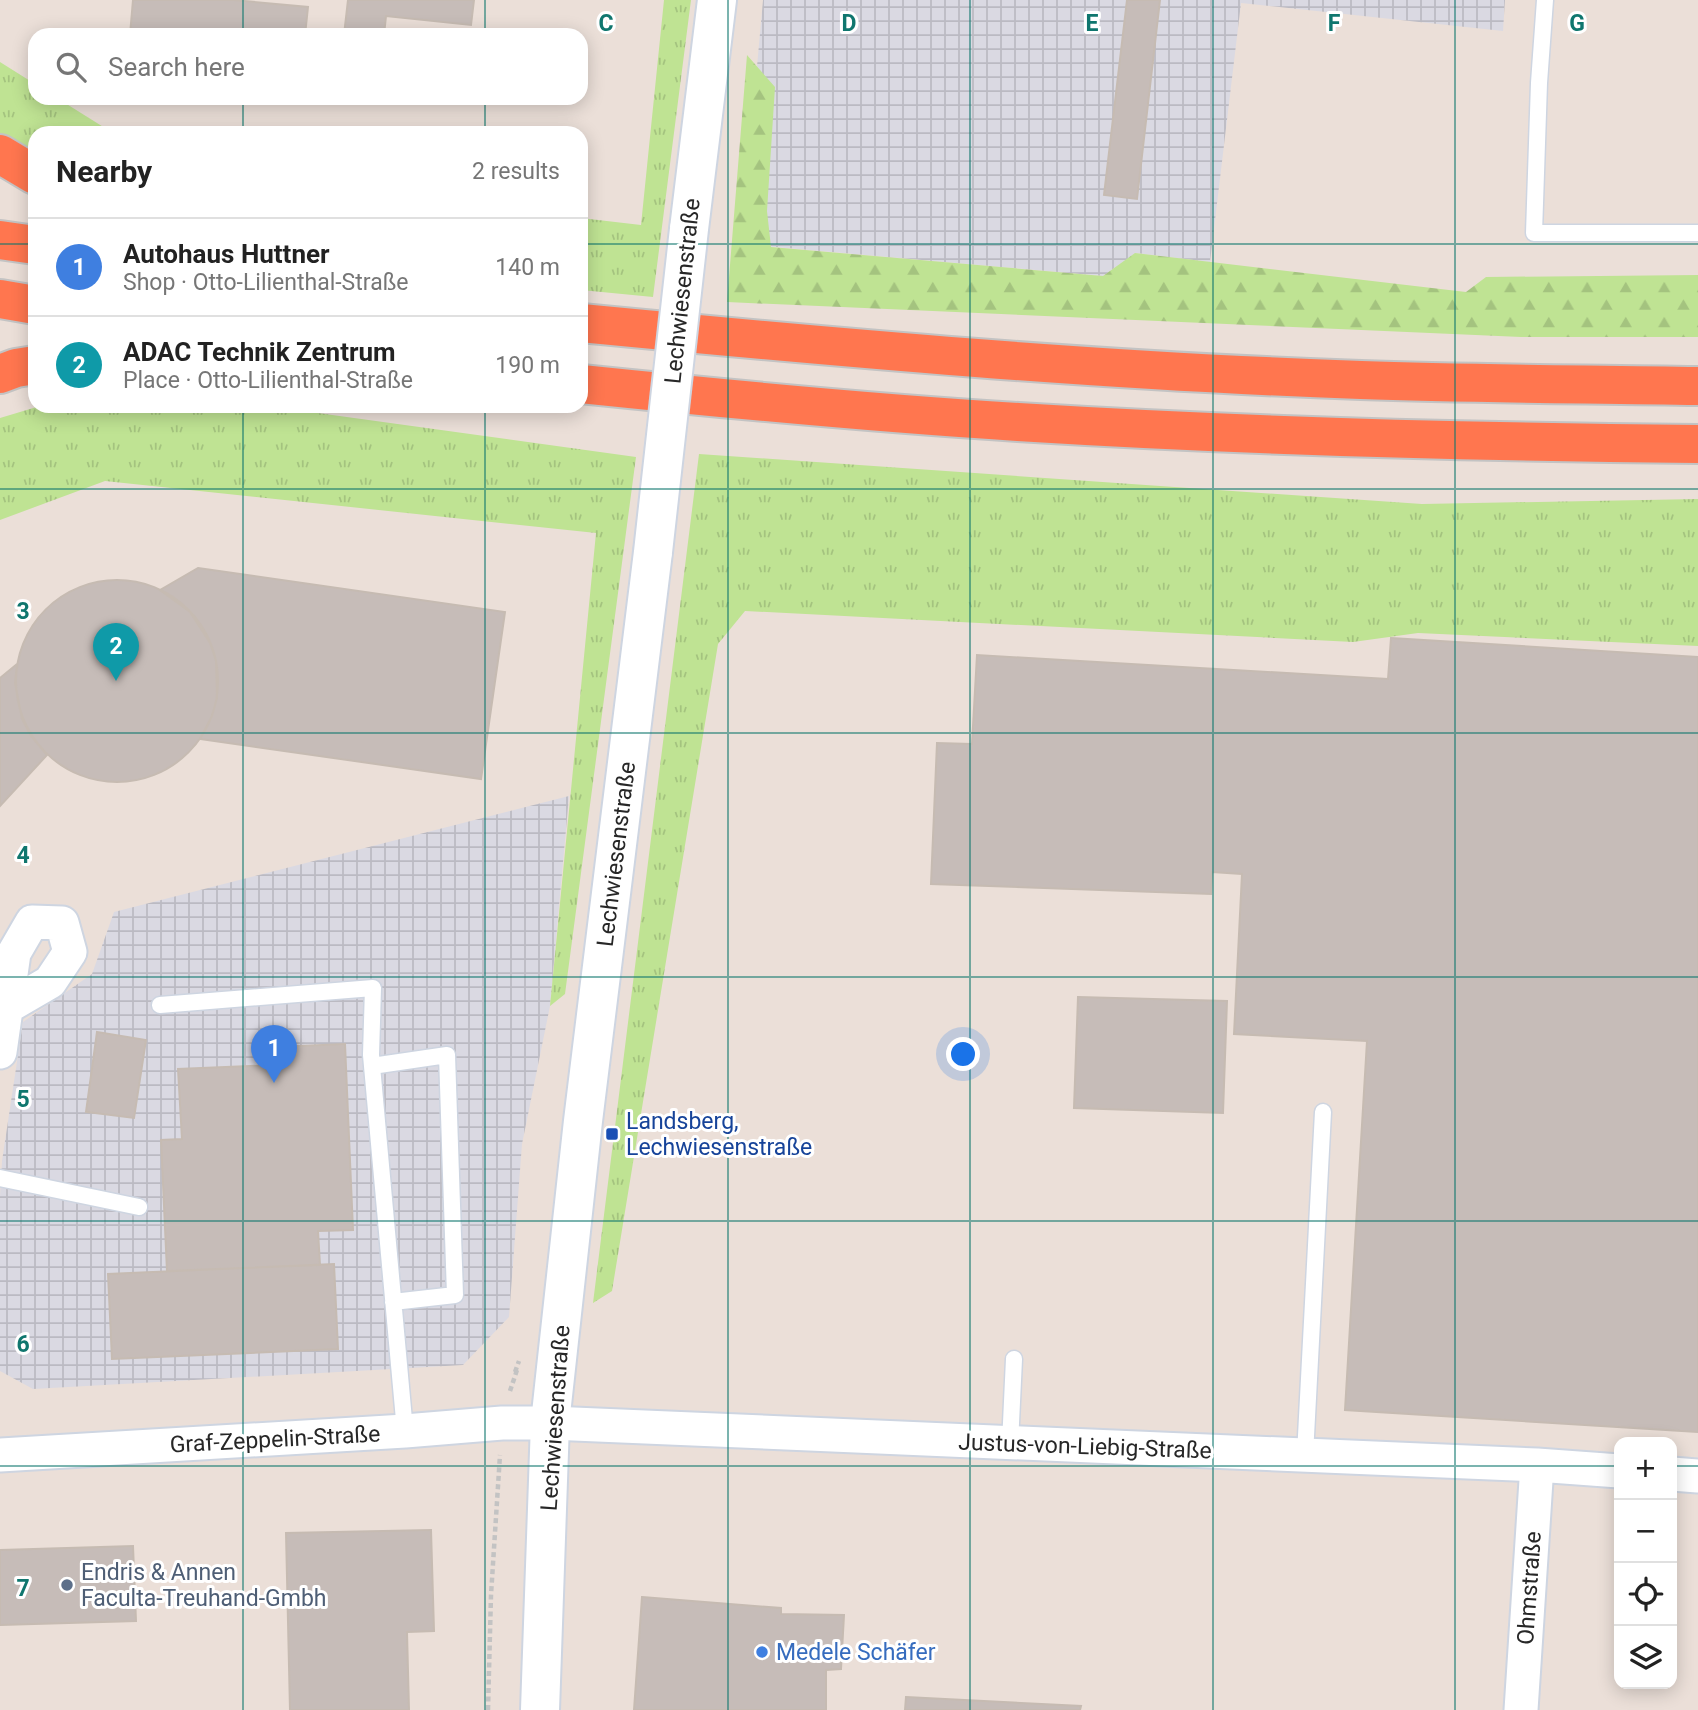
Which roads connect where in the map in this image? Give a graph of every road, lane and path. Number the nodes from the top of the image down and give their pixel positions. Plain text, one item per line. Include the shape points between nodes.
1 (717, 0) edge
2 (1545, 0) edge
3 (0, 154) edge
4 (28, 171) edge
5 (1698, 233) edge
6 (0, 240) edge
7 (28, 244) edge
8 (0, 299) edge
9 (28, 304) edge
10 (588, 324) edge
11 (28, 366) edge
12 (0, 374) edge
13 (588, 385) edge
14 (1698, 386) edge
15 (1698, 444) edge
16 (160, 1005) dead end
17 (7, 1007) dead end
18 (0, 1052) edge
19 (372, 1066) junction
20 (1323, 1112) dead end
21 (0, 1178) edge
22 (139, 1207) dead end
23 (393, 1302) junction
24 (1014, 1359) dead end
25 (523, 1361) dead end
26 (502, 1423) junction
27 (550, 1423) junction
28 (405, 1431) junction
29 (1010, 1444) junction
30 (0, 1455) edge
31 (1305, 1455) junction
32 (1537, 1465) junction
33 (1614, 1471) edge
34 (1677, 1474) edge
35 (1698, 1476) edge
36 (488, 1710) edge
37 (540, 1710) edge
38 (1521, 1710) edge

1 - 27 street, Lechwiesenstraße, bridge
2 - 5 lane via 1534,233
3 - 4 highway
6 - 7 highway
8 - 9 highway
10 - 14 highway via 1021,362 1359,380
11 - 12 highway
13 - 15 highway via 1018,422 1407,440
16 - 19 lane via 373,988
17 - 18 street
19 - 23 lane
19 - 23 lane via 447,1055 455,1295
20 - 31 lane
21 - 22 lane
23 - 28 lane
24 - 29 lane
25 - 26 path via 515,1372
26 - 27 street, Graf-Zeppelin-Straße
26 - 28 street, Graf-Zeppelin-Straße
26 - 36 path
27 - 29 street, Justus-von-Liebig-Straße
27 - 37 street, Lechwiesenstraße
28 - 30 street, Graf-Zeppelin-Straße
29 - 31 street, Justus-von-Liebig-Straße
31 - 32 street, Justus-von-Liebig-Straße
32 - 33 street, Justus-von-Liebig-Straße
32 - 38 street, Ohmstraße
34 - 35 street

